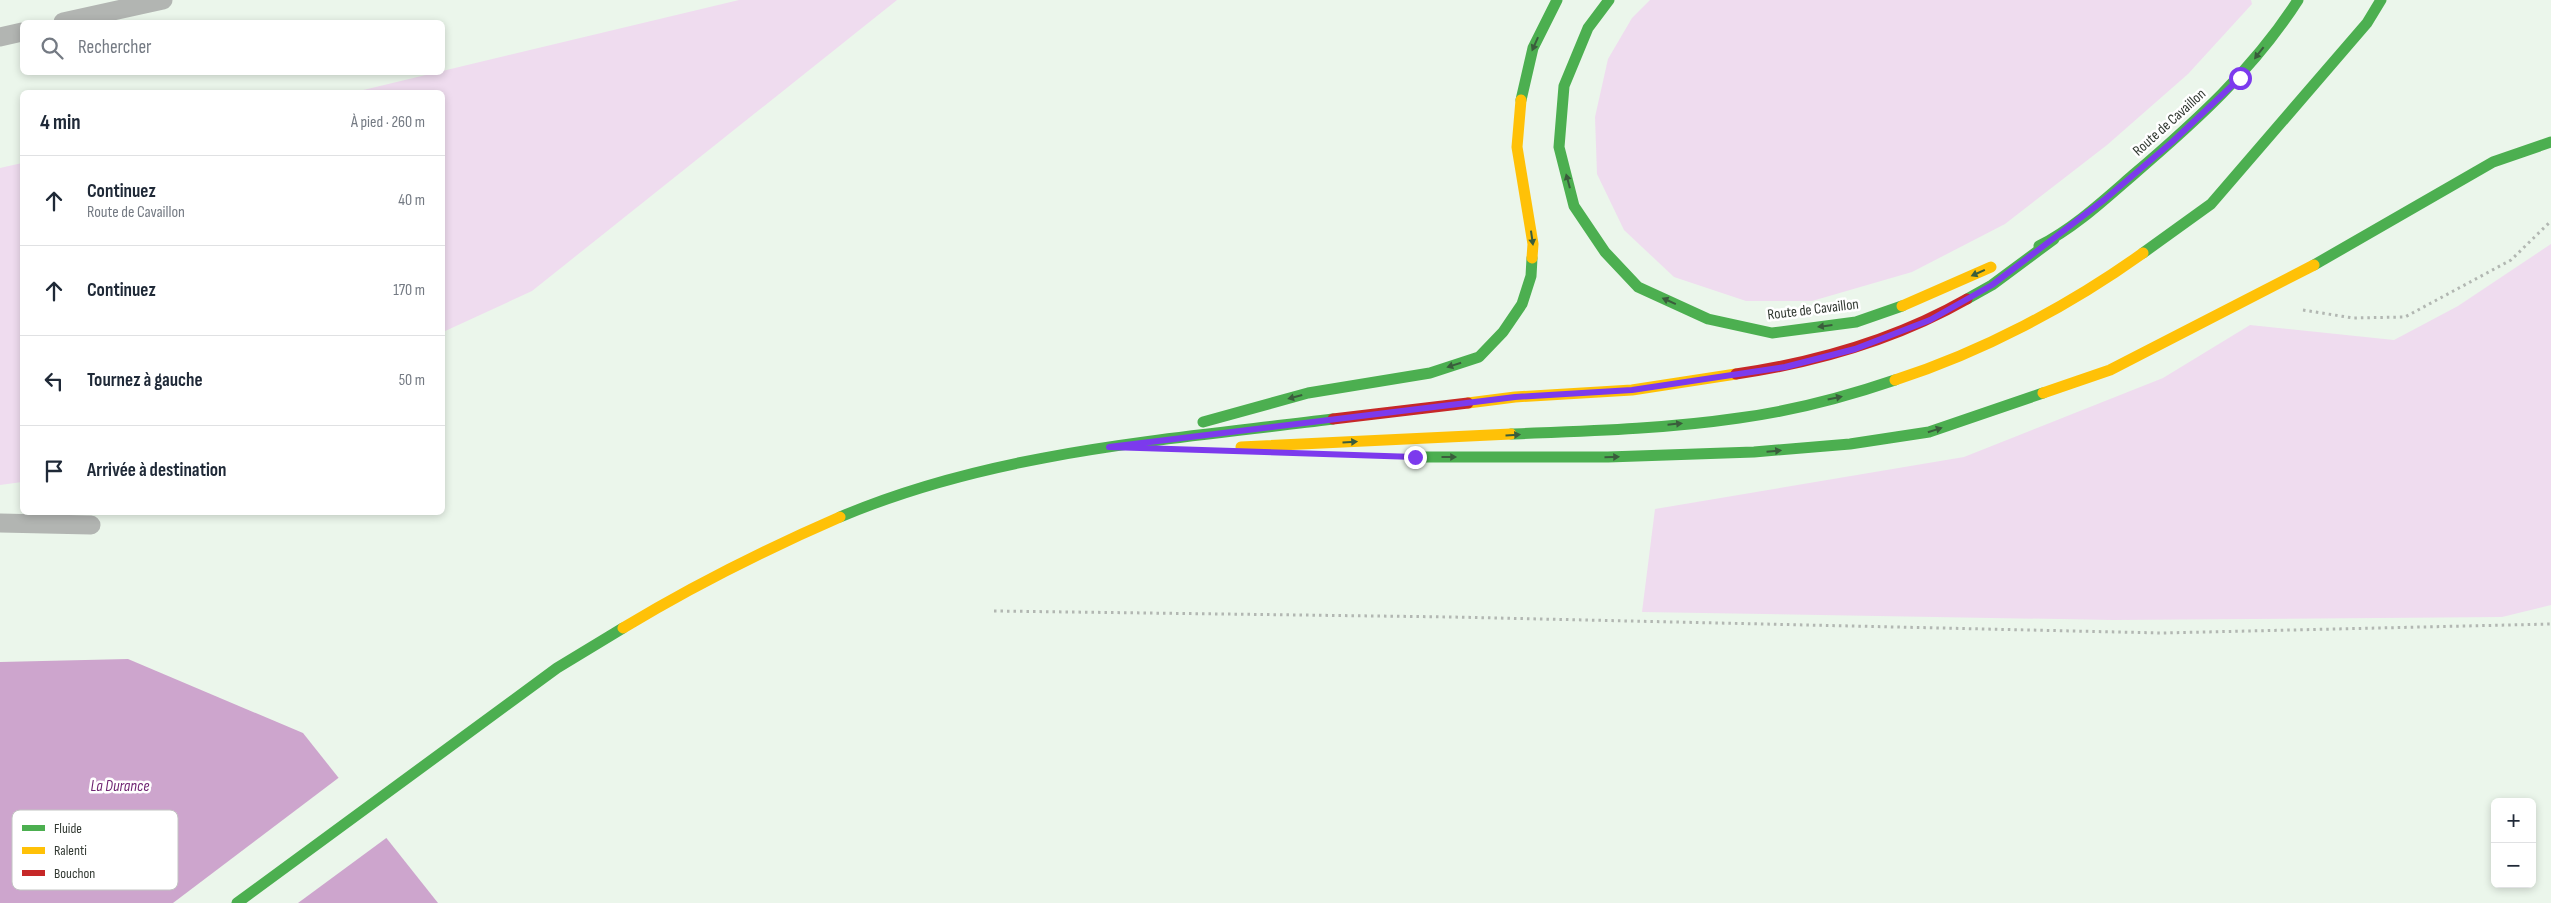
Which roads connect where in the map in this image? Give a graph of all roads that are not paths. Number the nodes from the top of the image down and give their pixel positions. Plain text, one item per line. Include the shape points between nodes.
1 (163, 0) edge
2 (1557, 0) edge
3 (1609, 0) edge
4 (2298, 0) edge
5 (2381, 0) edge
6 (72, 20) edge
7 (20, 32) edge
8 (0, 37) edge
9 (2551, 142) edge
10 (2054, 239) junction
11 (1109, 447) junction
12 (1188, 449) dead end
13 (1346, 454) dead end
14 (1405, 456) dead end
15 (0, 523) edge
16 (91, 524) dead end
17 (236, 903) edge

1 - 6 lane
2 -> 11 main road via 1533,48 1519,108 1517,147 1533,244 1531,276 1522,304 1503,332 1479,356 1430,372 1308,393
10 -> 3 main road, Route de Cavaillon via 1923,298 1856,322 1772,333 1708,319 1638,287 1605,252 1574,206 1559,147 1564,86 1588,28
4 -> 10 main road, Route de Cavaillon via 2290,15 2240,78 2164,148
13 -> 5 main road via 1228,449 1608,430 1740,418 1850,395 1920,372 2012,331 2110,276 2211,204 2367,23
7 - 8 lane
14 -> 9 main road via 1608,457 1754,452 1850,444 1929,432 2110,370 2311,267 2493,162
10 - 11 main road via 1992,285 1930,320 1855,349 1785,367 1632,390 1515,397
11 - 12 main road
11 - 17 main road via 977,471 860,509 761,551 670,599 558,668
15 - 16 lane

